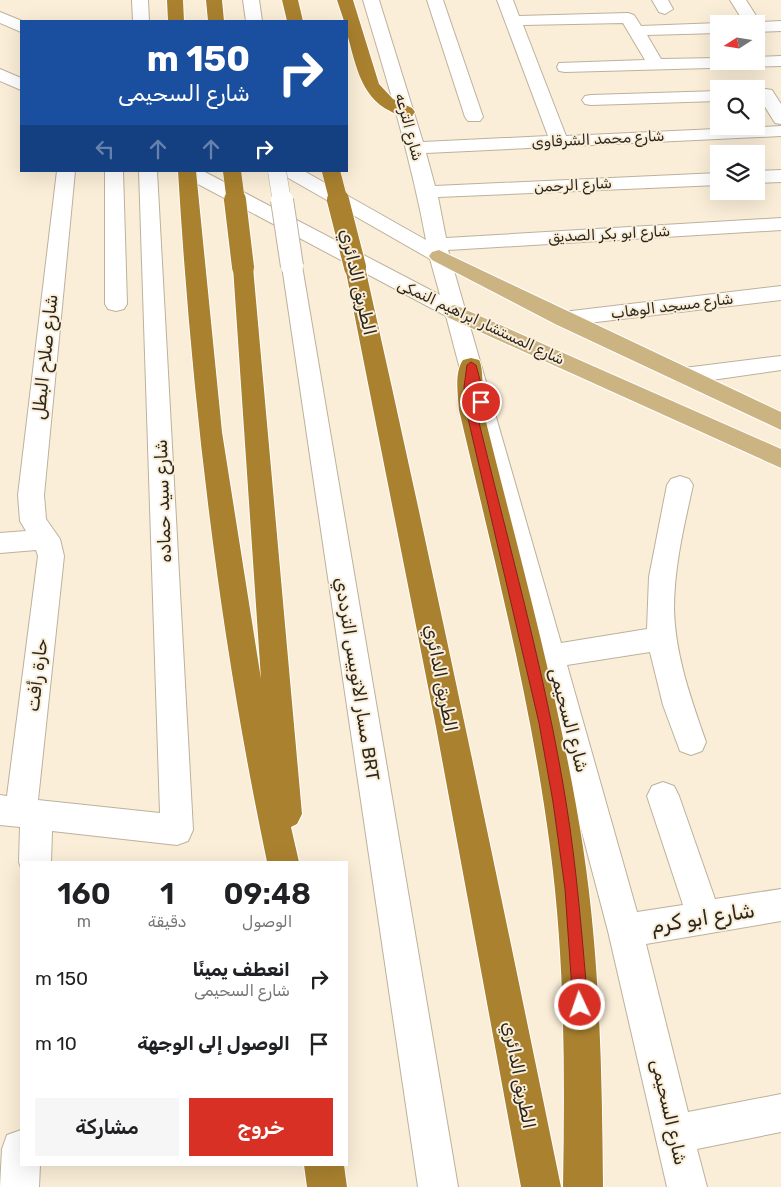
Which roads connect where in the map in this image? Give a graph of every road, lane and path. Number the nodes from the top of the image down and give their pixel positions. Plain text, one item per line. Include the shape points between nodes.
1 (140, 0) edge
2 (174, 0) edge
3 (214, 0) edge
4 (251, 0) edge
5 (290, 0) edge
6 (345, 0) edge
7 (371, 0) edge
8 (435, 0) edge
9 (505, 0) edge
10 (738, 0) edge
11 (747, 15) edge
12 (0, 17) edge
13 (142, 20) edge
14 (176, 20) edge
15 (216, 20) edge
16 (254, 20) edge
17 (295, 20) edge
18 (513, 20) junction
19 (781, 26) edge
20 (20, 27) edge
21 (765, 27) edge
22 (710, 28) edge
23 (636, 31) junction
24 (781, 61) edge
25 (20, 64) edge
26 (656, 64) junction
27 (686, 64) junction
28 (565, 67) dead end
29 (0, 74) edge
30 (20, 84) edge
31 (768, 94) edge
32 (591, 100) dead end
33 (710, 106) edge
34 (710, 111) edge
35 (406, 112) junction
36 (710, 112) edge
37 (474, 117) dead end
38 (781, 119) edge
39 (765, 126) edge
40 (781, 131) edge
41 (559, 141) junction
42 (415, 148) junction
43 (66, 172) edge
44 (114, 172) edge
45 (148, 172) edge
46 (187, 172) edge
47 (189, 172) edge
48 (232, 172) edge
49 (278, 172) edge
50 (292, 172) edge
51 (331, 172) edge
52 (781, 176) edge
53 (765, 177) edge
54 (710, 179) edge
55 (427, 192) junction
56 (781, 224) edge
57 (438, 250) junction
58 (781, 292) edge
59 (116, 304) dead end
60 (455, 312) junction
61 (563, 319) junction
62 (781, 363) edge
63 (471, 365) junction
64 (684, 376) junction
65 (781, 422) edge
66 (781, 459) edge
67 (680, 485) dead end
68 (47, 539) junction
69 (0, 543) edge
70 (662, 638) junction
71 (551, 656) junction
72 (691, 742) dead end
73 (663, 796) dead end
74 (20, 812) edge
75 (35, 861) edge
76 (282, 861) edge
77 (290, 861) edge
78 (781, 906) edge
79 (704, 918) junction
80 (625, 931) junction
81 (781, 1113) edge
82 (675, 1134) junction
83 (20, 1166) edge
84 (324, 1166) edge
85 (19, 1187) edge
86 (327, 1187) edge
87 (438, 1187) edge
88 (541, 1187) edge
89 (583, 1187) edge
90 (687, 1187) edge

1 - 13 street
2 - 14 highway
3 - 15 highway
4 - 16 street
5 - 17 highway
6 - 35 highway via 371,85 387,103
7 - 35 street, شارع الترعه
8 - 37 street
9 - 18 street
10 - 11 street
12 - 20 street
18 - 23 street via 625,18 630,20
18 - 41 street
19 - 21 street
22 - 23 street
23 - 26 street
24 - 27 street
25 - 29 street
26 - 27 street
26 - 28 street
27 - 33 street
29 - 30 street
31 - 38 street
32 - 34 street
35 - 42 street, شارع الترعه
36 - 41 street, شارع محمد الشرقاوى
39 - 40 street, شارع محمد الشرقاوى
41 - 42 street, شارع محمد الشرقاوى
42 - 55 street, شارع الترعه
43 - 68 street, شارع صلاح البطل via 31,495 33,521
44 - 59 street
45 - 74 street, شارع سيد حماده via 177,830
46 - 76 highway via 193,267 228,574 261,764
47 - 60 street, شارع المستشار ابراهيم النمكى
48 - 77 highway, bridge
49 - 87 street, مسار الاتوبيس الترددي BRT, bridge
50 - 57 street
51 - 88 highway, الطريق الدائري, bridge via 355,267 476,847
52 - 53 street
54 - 55 street, شارع الرحمن
55 - 57 street, شارع الترعه
56 - 57 street, شارع ابو بكر الصديق
57 - 60 street, شارع السحيمى
57 - 61 main road
58 - 61 street, شارع مسجد الوهاب
60 - 63 street, شارع السحيمى
60 - 66 main road, شارع المستشار ابراهيم النمكى
61 - 64 main road
62 - 64 street
63 - 71 street, شارع السحيمى
63 - 89 highway via 471,410 545,723 572,889 580,987
64 - 65 main road
67 - 70 street via 663,570
68 - 69 street
68 - 74 street, حارة رأفت via 51,556
70 - 71 street
70 - 72 street via 668,671
71 - 80 street, شارع السحيمى
73 - 79 street
74 - 75 street, حارة رأفت
78 - 79 street, شارع ابو كرم
79 - 80 street, شارع ابو كرم
80 - 82 street, شارع السحيمى
81 - 82 street
82 - 90 street, شارع السحيمى
83 - 85 street
84 - 86 highway

